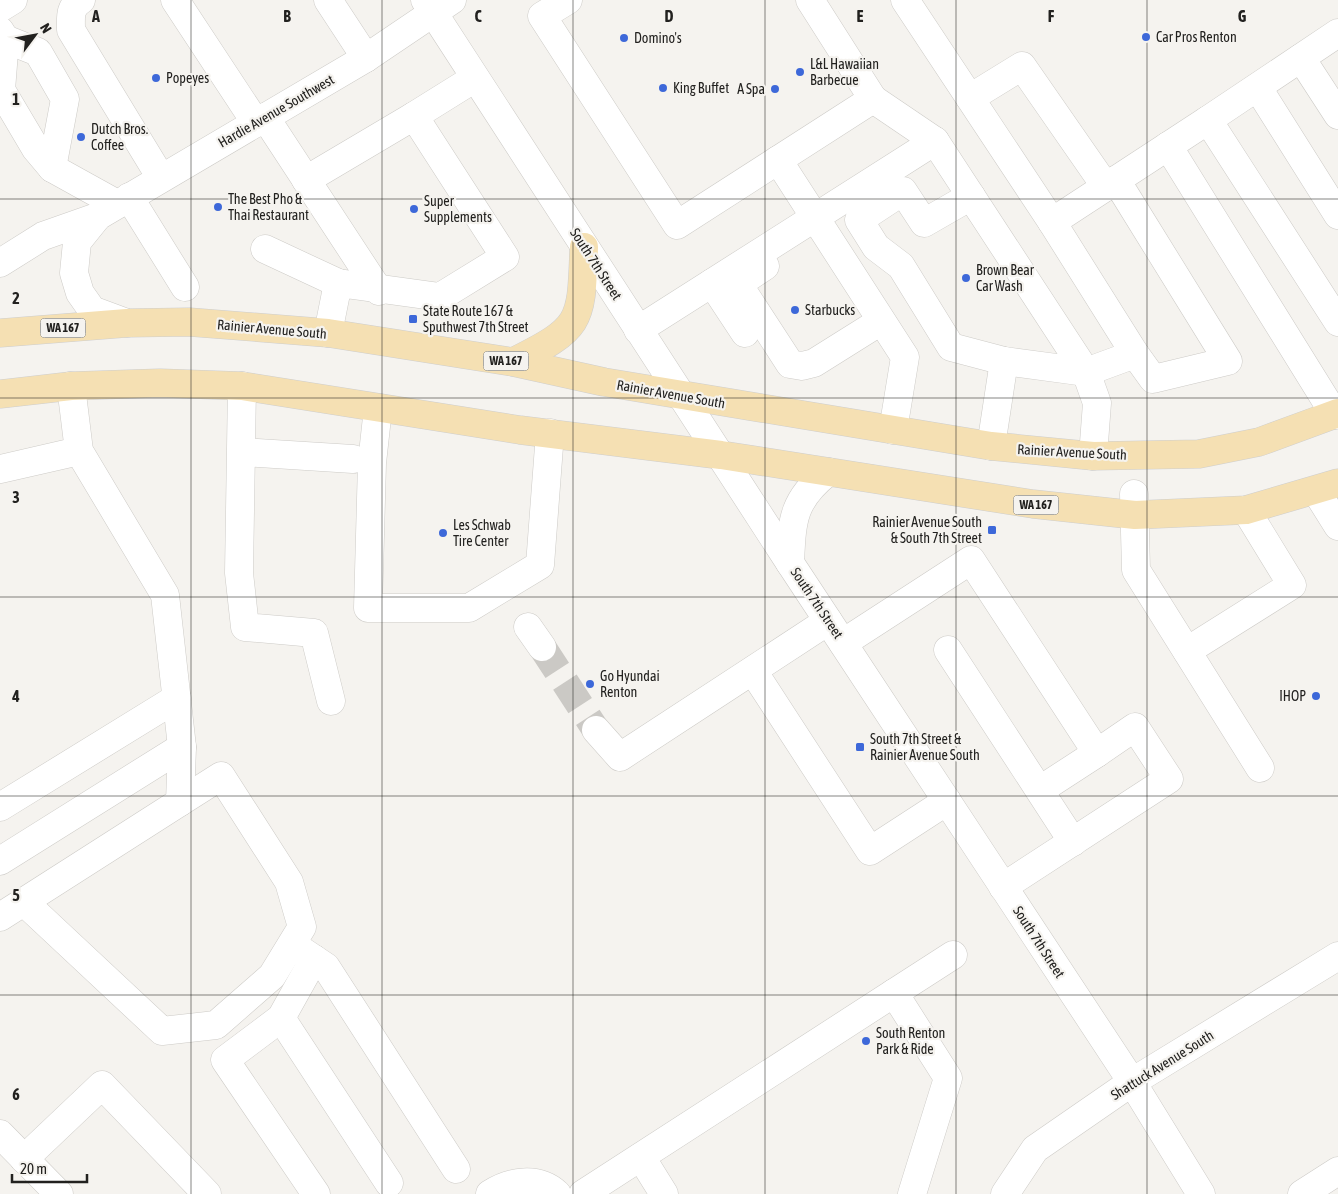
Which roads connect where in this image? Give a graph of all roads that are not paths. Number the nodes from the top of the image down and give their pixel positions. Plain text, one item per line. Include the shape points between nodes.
1 (13, 0) edge
2 (80, 0) edge
3 (176, 0) edge
4 (328, 0) edge
5 (568, 0) edge
6 (810, 0) edge
7 (905, 0) edge
8 (436, 4) edge
9 (0, 8) edge
10 (1338, 33) edge
11 (2, 35) edge
12 (366, 58) junction
13 (1301, 58) junction
14 (475, 78) junction
15 (1258, 88) junction
16 (873, 98) junction
17 (970, 98) junction
18 (1337, 112) edge
19 (414, 116) junction
20 (261, 120) junction
21 (1208, 120) junction
22 (934, 141) junction
23 (1168, 146) junction
24 (778, 160) junction
25 (52, 168) junction
26 (161, 178) junction
27 (306, 180) junction
28 (1111, 183) junction
29 (971, 196) junction
30 (115, 206) junction
31 (1338, 215) edge
32 (1052, 222) junction
33 (818, 224) junction
34 (584, 246) junction
35 (265, 249) dead end
36 (0, 263) edge
37 (338, 283) junction
38 (712, 283) junction
39 (185, 287) dead end
40 (379, 291) junction
41 (881, 321) junction
42 (1338, 322) edge
43 (127, 323) junction
44 (638, 330) junction
45 (328, 333) junction
46 (0, 334) edge
47 (745, 334) dead end
48 (1135, 354) junction
49 (1004, 361) junction
50 (513, 362) junction
51 (1086, 372) junction
52 (71, 386) junction
53 (242, 386) junction
54 (0, 394) edge
55 (683, 396) junction
56 (378, 408) junction
57 (1337, 414) edge
58 (893, 430) junction
59 (550, 433) junction
60 (991, 446) junction
61 (79, 452) junction
62 (242, 452) junction
63 (721, 455) junction
64 (1093, 456) junction
65 (353, 459) dead end
66 (0, 469) edge
67 (828, 472) junction
68 (1327, 487) edge
69 (1135, 504) junction
70 (1246, 510) junction
71 (1338, 526) edge
72 (790, 563) junction
73 (836, 632) junction
74 (948, 650) dead end
75 (1187, 651) junction
76 (753, 671) junction
77 (177, 698) junction
78 (331, 701) dead end
79 (596, 730) tunnel mouth
80 (182, 746) junction
81 (1097, 753) junction
82 (1260, 768) dead end
83 (1040, 790) junction
84 (180, 802) junction
85 (947, 802) junction
86 (0, 807) edge
87 (1073, 842) junction
88 (0, 861) edge
89 (1004, 887) junction
90 (24, 902) junction
91 (0, 917) edge
92 (292, 944) junction
93 (952, 955) dead end
94 (1338, 956) edge
95 (314, 959) junction
96 (894, 993) junction
97 (281, 1018) junction
98 (1132, 1082) junction
99 (0, 1134) edge
100 (641, 1157) junction
101 (24, 1158) junction
102 (456, 1169) dead end
103 (1338, 1171) edge
104 (388, 1183) dead end
105 (59, 1194) edge
106 (207, 1194) edge
107 (316, 1194) edge
108 (490, 1194) edge
109 (557, 1194) edge
110 (583, 1194) edge
111 (664, 1194) edge
112 (912, 1194) edge
113 (1005, 1194) edge
114 (1201, 1194) edge
115 (1302, 1194) edge

1 - 9 street
2 - 26 street via 70,12 72,30
3 - 20 street
4 - 12 street
5 - 24 street via 542,16 677,225
6 - 16 street
7 - 17 street
8 - 12 street, Hardie Avenue Southwest
8 - 14 street, South 7th Street
10 - 13 street
11 - 25 street via 1,90 36,149
11 - 25 street via 38,52 65,100
12 - 20 street, Hardie Avenue Southwest
13 - 15 street
13 - 18 street
14 - 19 street
14 - 34 street, South 7th Street
15 - 21 street
15 - 31 street
16 - 22 street
16 - 24 street
17 - 28 street via 1022,66
17 - 32 street
19 - 27 street
19 - 40 street via 505,257 440,298
20 - 26 street, Hardie Avenue Southwest
20 - 27 street
21 - 23 street
21 - 42 street
22 - 29 street
22 - 33 street
23 - 28 street
23 - 57 street
24 - 33 street
25 - 30 street
26 - 30 street, Hardie Avenue Southwest
27 - 40 street
28 - 32 street
28 - 48 street via 1228,361 1152,379
29 - 49 street via 924,222 903,191 859,220 876,247 901,266 951,347
29 - 51 street
30 - 36 street, Hardie Avenue Southwest via 44,236
30 - 39 street
30 - 43 street, Hardie Avenue Southwest via 77,242 74,273 80,293 92,310
32 - 48 street
33 - 38 street
33 - 41 street
33 - 41 street via 738,284 790,364 814,363
34 - 44 street, South 7th Street
34 - 50 main road via 582,299 570,326 550,343
35 - 37 street
37 - 40 street
37 - 45 street
38 - 44 street
38 - 47 street
41 - 58 street via 905,358
43 - 45 main road, Rainier Avenue South / WA 167 via 190,322
43 - 46 main road, Rainier Avenue South / WA 167
44 - 55 street, South 7th Street
45 - 50 main road, Rainier Avenue South / WA 167
48 - 51 street
49 - 51 street
49 - 60 street
50 - 55 main road, Rainier Avenue South / WA 167
51 - 64 street via 1097,403
52 - 53 main road, WA 167 via 160,383
52 - 54 main road, WA 167
52 - 61 street
53 - 56 main road, WA 167
53 - 62 street
55 - 58 main road, Rainier Avenue South / WA 167
55 - 63 street, South 7th Street
56 - 59 main road, WA 167
56 - 59 street via 372,463 368,608 469,608 540,565
57 - 64 main road, Rainier Avenue South / WA 167 via 1259,442 1199,454
58 - 60 main road, Rainier Avenue South / WA 167
59 - 63 main road, WA 167
60 - 64 main road, Rainier Avenue South / WA 167
61 - 66 street
61 - 77 street via 165,595
62 - 65 street
62 - 78 street via 239,573 245,627 314,633
63 - 67 main road, WA 167
63 - 72 street, South 7th Street
67 - 69 main road, WA 167 via 1033,504
67 - 72 street via 802,499 792,523
68 - 70 main road, WA 167
68 - 71 street
69 - 70 main road, WA 167
69 - 75 street via 1136,570
70 - 75 street via 1292,585
72 - 73 street, South 7th Street
73 - 76 street
73 - 81 street via 971,560
73 - 85 street, South 7th Street
74 - 83 street
75 - 82 street
76 - 79 street via 620,757
76 - 85 street via 870,851
77 - 80 street
77 - 86 street
80 - 84 street
80 - 88 street
81 - 83 street
81 - 87 street via 1136,727 1169,779
83 - 87 street
84 - 90 street
84 - 92 street via 221,776 289,882 302,927
85 - 89 street, South 7th Street
87 - 89 street
89 - 98 street, South 7th Street
90 - 91 street
90 - 92 street via 162,1031 216,1025 272,976
92 - 95 street
93 - 96 street
94 - 98 street, Shattuck Avenue South
95 - 97 street
95 - 102 street via 326,967
96 - 100 street
96 - 112 street via 948,1078
97 - 104 street
97 - 107 street via 225,1060
98 - 113 street, Shattuck Avenue South via 1035,1149
98 - 114 street, South 7th Street
99 - 101 street
100 - 110 street
100 - 111 street
101 - 105 street
101 - 106 street via 102,1085
103 - 115 street
108 - 109 street via 521,1181 550,1187

